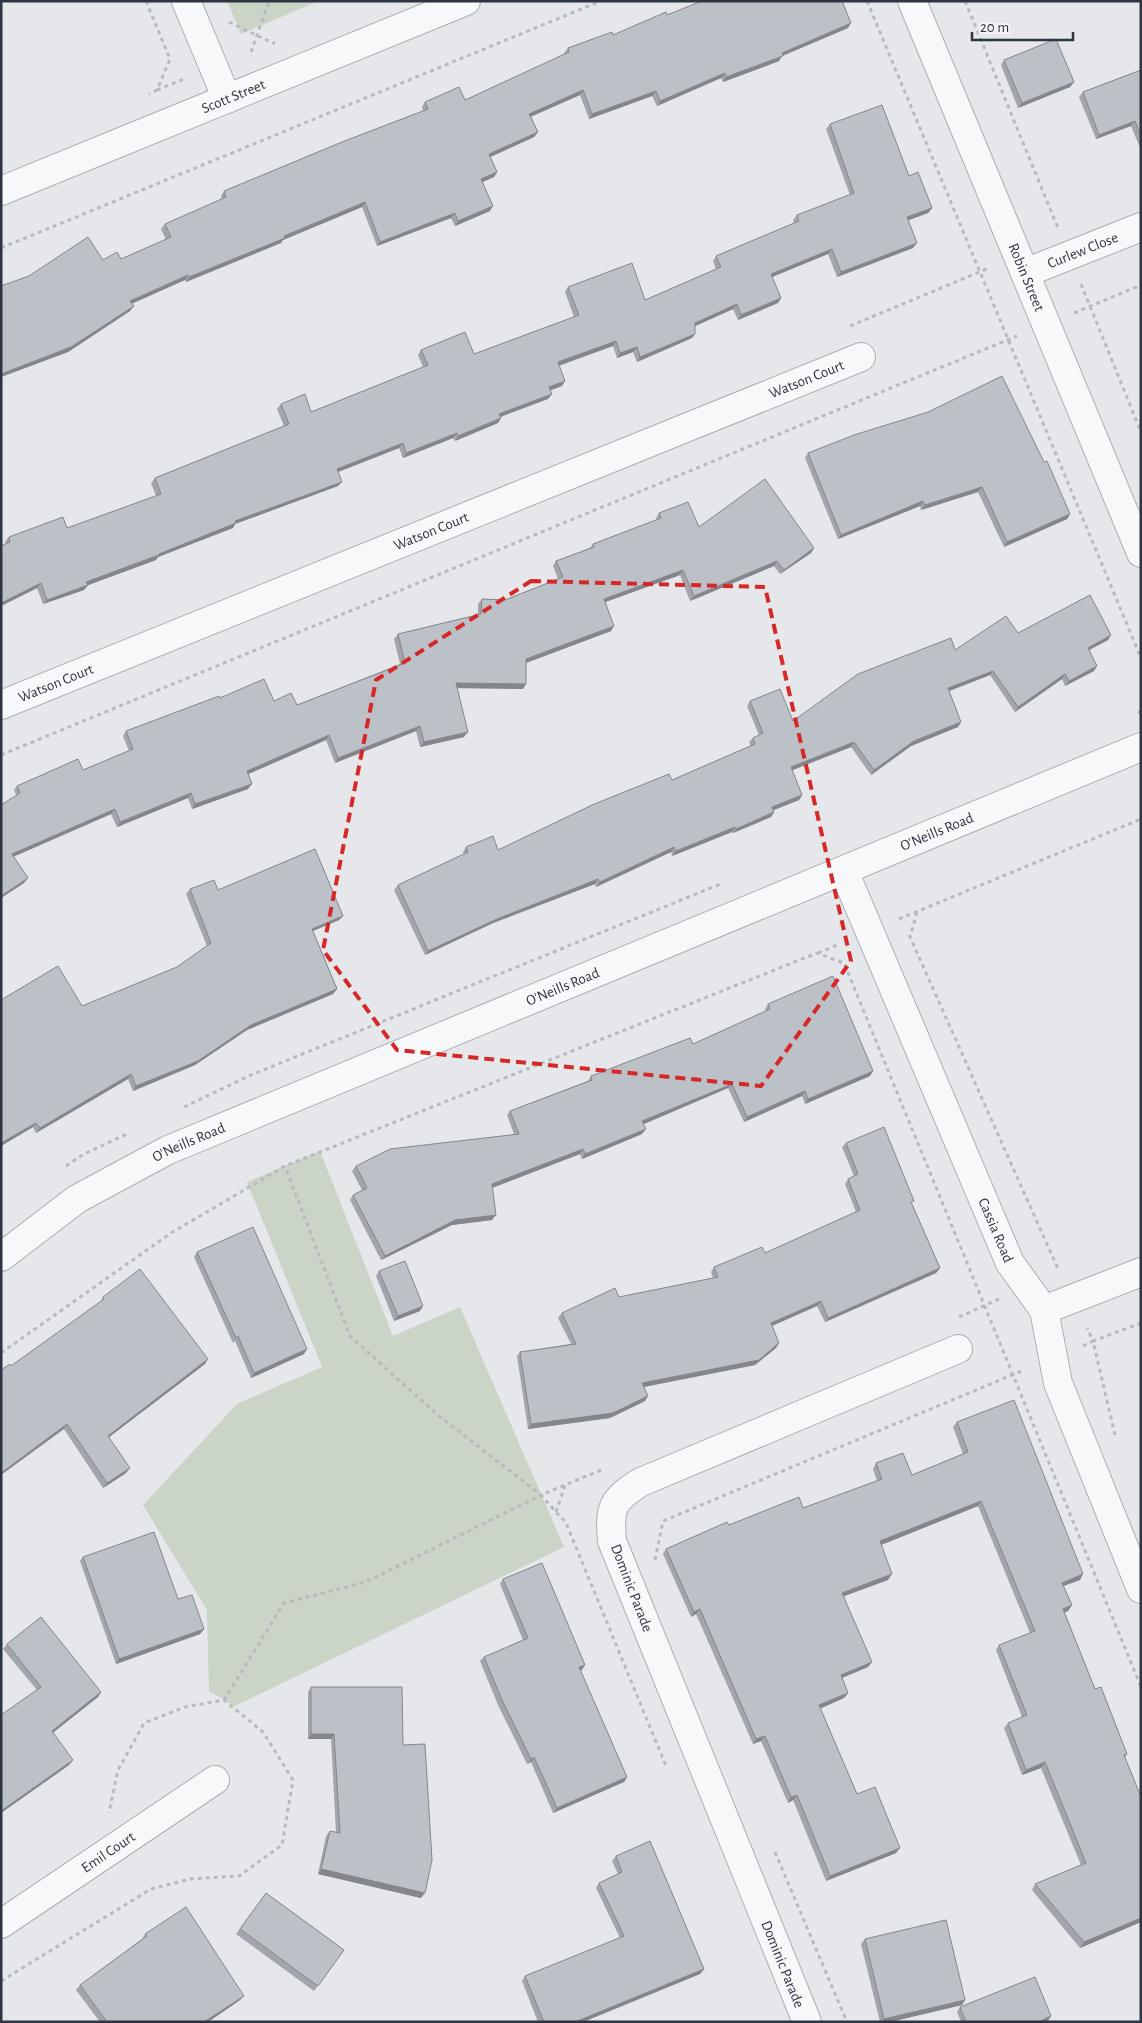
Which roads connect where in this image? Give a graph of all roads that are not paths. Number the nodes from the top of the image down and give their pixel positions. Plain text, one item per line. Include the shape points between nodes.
1 (186, 1) edge
2 (466, 1) edge
3 (912, 1) edge
4 (227, 99) junction
5 (1, 191) edge
6 (1141, 227) edge
7 (1025, 273) junction
8 (861, 357) dead end
9 (1141, 553) edge
10 (1, 705) edge
11 (1141, 747) edge
12 (844, 871) junction
13 (1, 1257) edge
14 (1141, 1272) edge
15 (1044, 1310) junction
16 (958, 1349) dead end
17 (1141, 1589) edge
18 (215, 1780) dead end
19 (1, 1924) edge
20 (807, 2022) edge

1 - 4 street
2 - 4 street, Scott Street
3 - 7 street, Robin Street
4 - 5 street, Scott Street
6 - 7 street, Curlew Close
7 - 9 street, Robin Street
8 - 10 street, Watson Court
11 - 12 street, O'Neills Road
12 - 13 street, O'Neills Road via 168,1150 77,1199
12 - 15 street, Cassia Road via 1010,1263
14 - 15 street
15 - 17 street, Cassia Road via 1058,1384
16 - 20 street, Dominic Parade via 641,1482 621,1494 610,1515 612,1541
18 - 19 street, Emil Court

